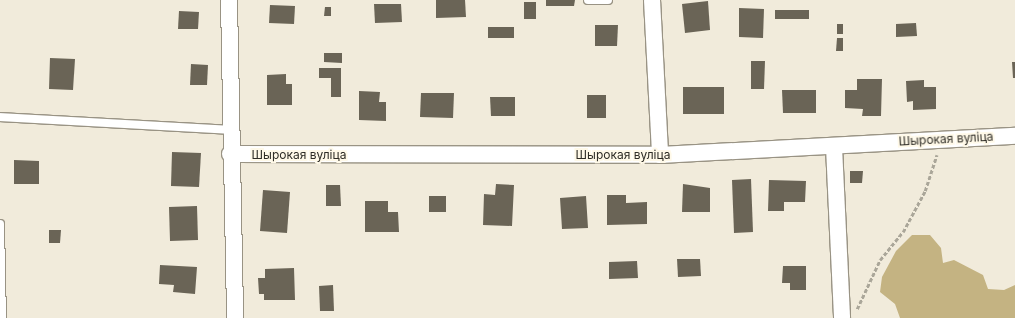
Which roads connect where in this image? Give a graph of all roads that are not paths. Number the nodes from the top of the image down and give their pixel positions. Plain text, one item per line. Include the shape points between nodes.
1 (229, 0) edge
2 (588, 0) edge
3 (608, 0) edge
4 (652, 0) edge
5 (0, 117) edge
6 (230, 130) junction
7 (1015, 136) edge
8 (834, 147) junction
9 (230, 154) junction
10 (660, 155) junction
11 (0, 224) edge
12 (849, 315) edge
13 (2, 318) edge
14 (234, 318) edge

1 - 6 street
2 - 3 lane
4 - 10 street
5 - 6 lane
6 - 9 street
7 - 8 street, Шырокая вуліца via 942,138
8 - 10 street, Шырокая вуліца
8 - 12 street
9 - 10 street, Шырокая вуліца
9 - 14 street
11 - 13 lane

